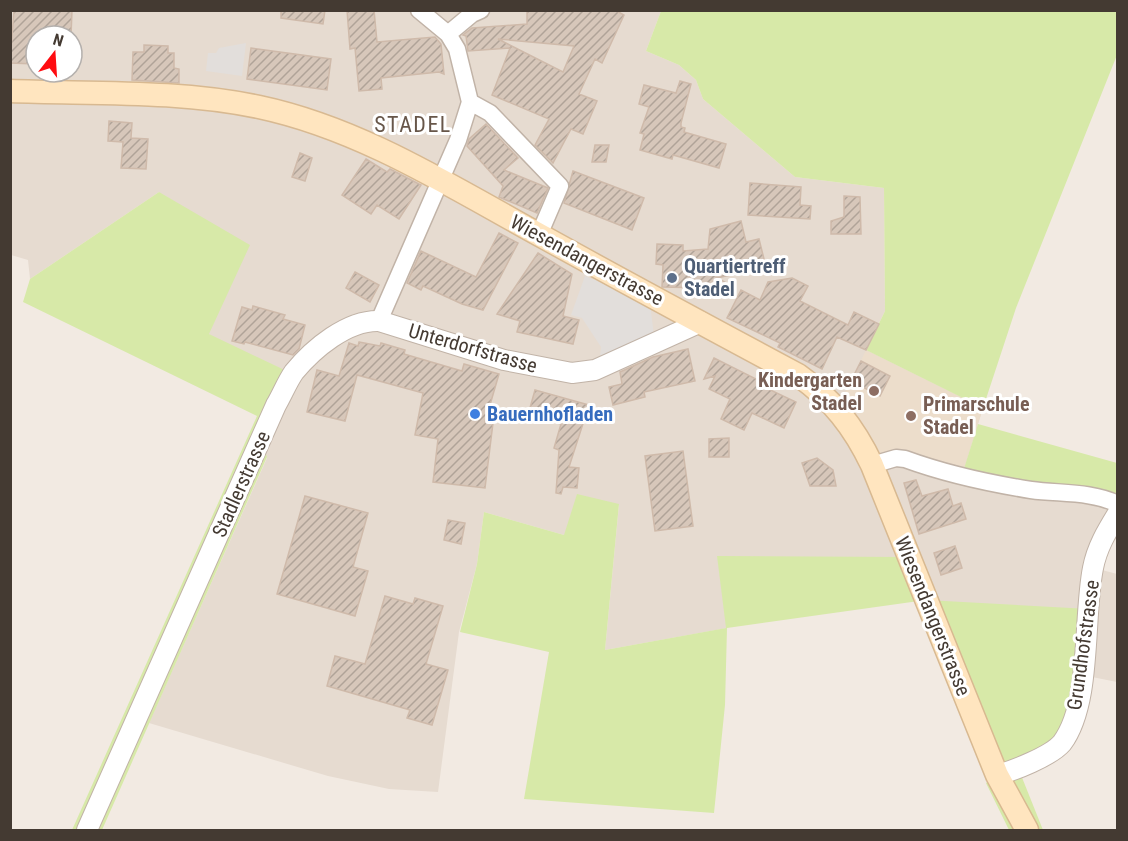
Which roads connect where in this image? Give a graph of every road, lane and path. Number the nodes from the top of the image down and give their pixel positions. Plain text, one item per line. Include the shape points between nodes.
1 (419, 10) edge
2 (481, 10) edge
3 (448, 34) junction
4 (10, 90) edge
5 (470, 102) junction
6 (441, 181) junction
7 (539, 235) junction
8 (379, 321) junction
9 (700, 322) junction
10 (872, 465) junction
11 (1118, 504) edge
12 (1118, 513) edge
13 (997, 775) junction
14 (87, 831) edge
15 (1027, 831) edge

1 - 3 street
2 - 3 street
3 - 5 street via 457,49
4 - 6 main road, Wiesendangerstrasse via 198,98 259,107 344,134
5 - 6 street
5 - 7 street via 490,113 560,186
6 - 7 main road, Wiesendangerstrasse
6 - 8 street
7 - 9 main road, Wiesendangerstrasse
8 - 9 street, Unterdorfstrasse via 504,360 572,373 595,370
8 - 14 street, Stadlerstrasse via 364,322 318,347 293,374
9 - 10 main road, Wiesendangerstrasse via 816,388 847,420
10 - 11 street via 905,459 961,478 1103,497
10 - 13 main road, Wiesendangerstrasse
12 - 13 street, Grundhofstrasse via 1102,537 1093,568 1076,713 1061,744 1019,770
13 - 15 main road, Wiesendangerstrasse

